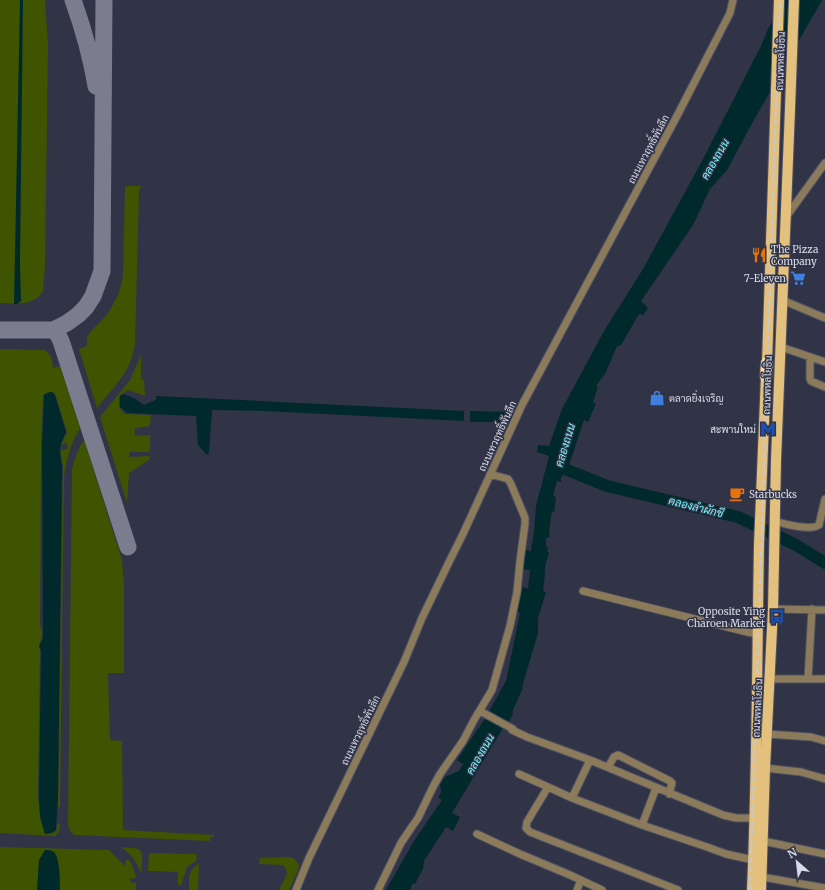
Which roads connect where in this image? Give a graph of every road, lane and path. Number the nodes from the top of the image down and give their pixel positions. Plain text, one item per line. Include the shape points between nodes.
1 (733, 0) edge
2 (779, 0) edge
3 (794, 0) edge
4 (825, 163) edge
5 (786, 217) junction
6 (782, 300) junction
7 (825, 318) edge
8 (780, 347) junction
9 (810, 357) junction
10 (825, 362) edge
11 (767, 363) joint
12 (766, 376) joint
13 (825, 387) edge
14 (490, 474) junction
15 (825, 499) edge
16 (774, 525) junction
17 (583, 591) dead end
18 (773, 609) junction
19 (812, 610) junction
20 (825, 610) edge
21 (758, 634) junction
22 (758, 677) junction
23 (770, 679) junction
24 (808, 679) junction
25 (825, 679) edge
26 (480, 711) junction
27 (767, 734) junction
28 (825, 741) edge
29 (590, 760) junction
30 (608, 767) junction
31 (760, 767) junction
32 (519, 774) dead end
33 (825, 779) edge
34 (548, 787) junction
35 (656, 788) junction
36 (669, 794) junction
37 (572, 798) junction
38 (754, 818) junction
39 (642, 825) junction
40 (477, 834) dead end
41 (763, 841) junction
42 (825, 854) edge
43 (753, 860) junction
44 (762, 877) junction
45 (581, 880) junction
46 (825, 888) edge
47 (296, 890) edge
48 (378, 890) edge
49 (577, 890) edge
50 (602, 890) edge
51 (678, 890) edge
52 (752, 890) edge
53 (761, 890) edge

1 - 14 street, ถนนเทวฤทธิ์พันลึก via 730,13 522,405
2 - 11 main road, ถนนพหลโยธิน
3 - 5 main road, ถนนพหลโยธิน
4 - 5 street
5 - 6 main road, ถนนพหลโยธิน
6 - 7 street
6 - 8 main road, ถนนพหลโยธิน
8 - 9 street
8 - 16 main road, ถนนพหลโยธิน
9 - 10 street
9 - 13 street via 810,379
11 - 12 highway, ถนนพหลโยธิน
12 - 21 main road, ถนนพหลโยธิน
14 - 26 street via 508,479 525,518 517,592 510,626 492,690
14 - 47 street, ถนนเทวฤทธิ์พันลึก
15 - 16 street via 818,526
16 - 18 main road, ถนนพหลโยธิน
17 - 21 street
18 - 19 street
18 - 23 main road, ถนนพหลโยธิน
19 - 20 street
19 - 24 street
21 - 22 main road, ถนนพหลโยธิน
22 - 23 main road via 764,681
22 - 31 main road, ถนนพหลโยธิน
23 - 24 street
23 - 27 main road, ถนนพหลโยธิน
24 - 25 street
26 - 29 street via 527,737
26 - 48 street via 440,774
27 - 28 street via 811,737
27 - 31 main road, ถนนพหลโยธิน
29 - 30 street
29 - 37 street
30 - 35 street
30 - 36 street via 614,757 618,756 670,781 672,783
31 - 33 street via 802,772
31 - 38 main road, ถนนพหลโยธิน
31 - 41 main road, ถนนพหลโยธิน
32 - 34 street
34 - 37 street
34 - 51 street via 527,822 526,828 530,832
35 - 36 street
35 - 39 street
36 - 38 street via 723,815
37 - 39 street
38 - 43 main road, ถนนพหลโยธิน
39 - 43 street via 726,854
40 - 45 street
41 - 42 street
41 - 44 main road, ถนนพหลโยธิน
43 - 52 main road, ถนนพหลโยธิน
44 - 46 street
44 - 53 main road, ถนนพหลโยธิน
45 - 49 street
45 - 50 street

